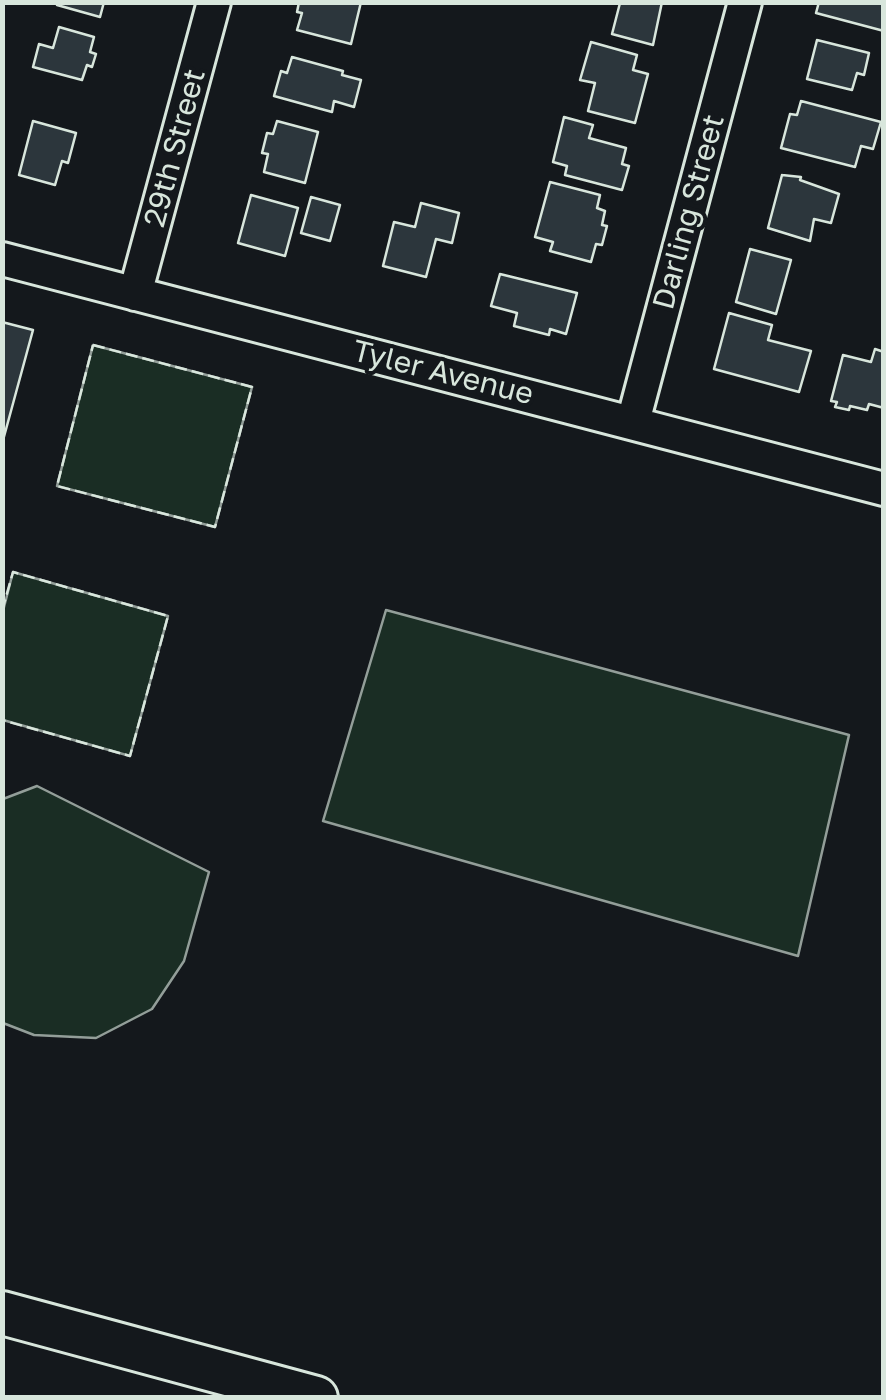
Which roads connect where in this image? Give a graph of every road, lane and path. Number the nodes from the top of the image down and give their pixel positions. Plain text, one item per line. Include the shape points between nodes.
1 (214, 2) edge
2 (745, 2) edge
3 (2, 260) edge
4 (136, 294) junction
5 (633, 422) junction
6 (884, 489) edge
7 (2, 1313) edge
8 (316, 1398) edge

1 - 4 street, 29th Street
2 - 5 street, Darling Street
3 - 4 street, Tyler Avenue
4 - 5 street, Tyler Avenue
5 - 6 street, Tyler Avenue
7 - 8 main road

